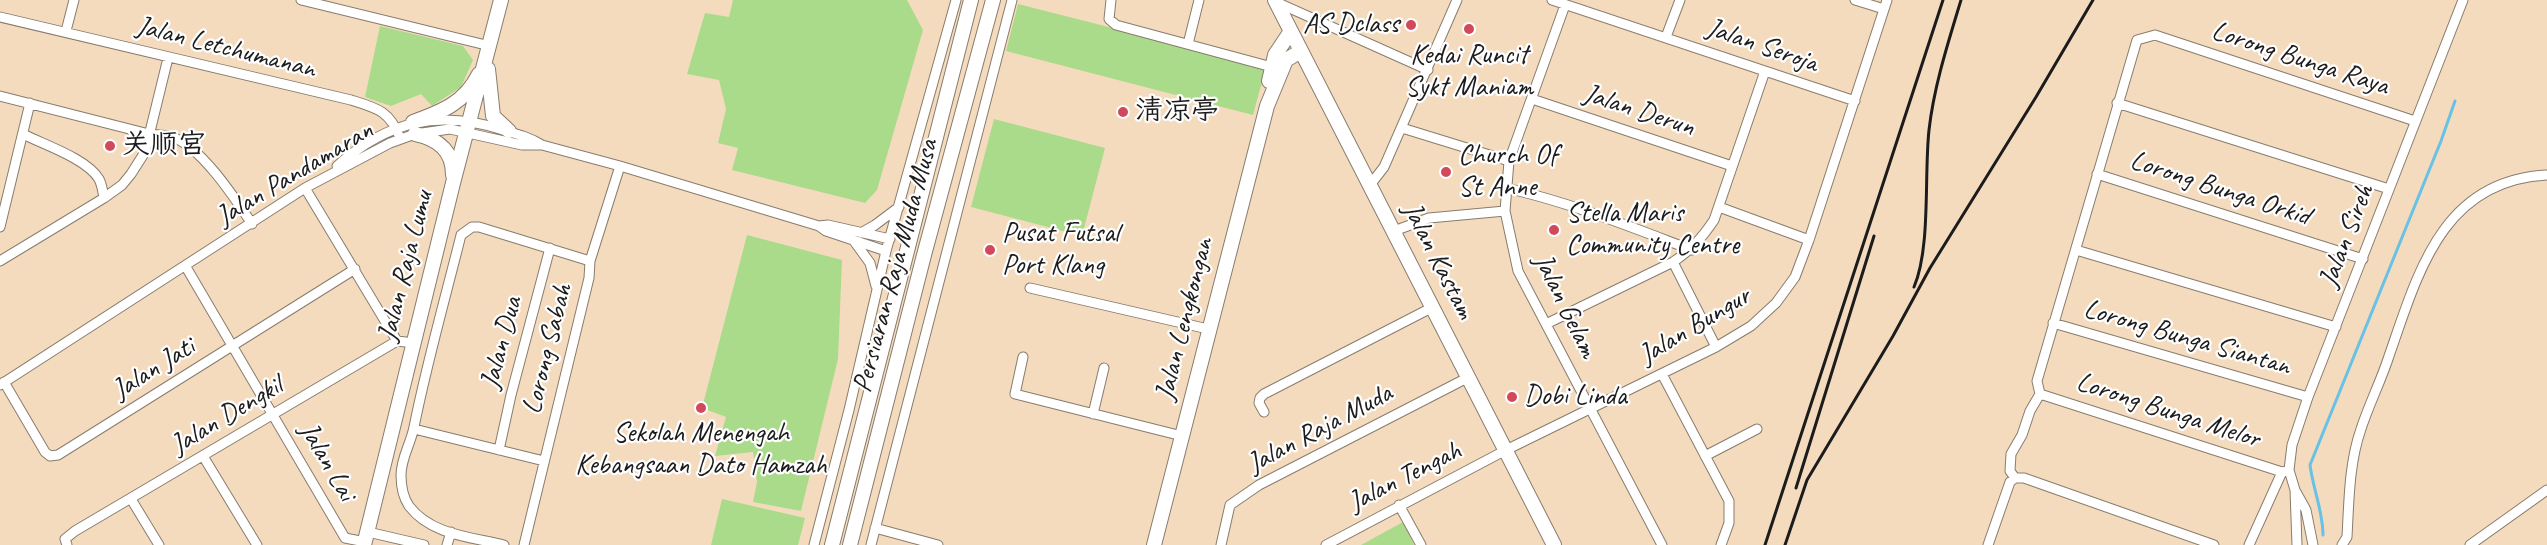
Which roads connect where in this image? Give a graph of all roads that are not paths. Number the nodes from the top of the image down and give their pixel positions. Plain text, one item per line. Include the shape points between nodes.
1 (74, 0) edge
2 (301, 0) edge
3 (501, 0) edge
4 (956, 0) edge
5 (971, 0) edge
6 (993, 0) edge
7 (1012, 0) edge
8 (1111, 0) edge
9 (1199, 0) edge
10 (1457, 0) edge
11 (1552, 0) edge
12 (1680, 0) edge
13 (1855, 0) edge
14 (2463, 0) edge
15 (1276, 1) edge
16 (1565, 5) junction
17 (1885, 5) edge
18 (0, 17) edge
19 (66, 31) junction
20 (1291, 31) junction
21 (1666, 37) junction
22 (1188, 44) junction
23 (1301, 51) junction
24 (488, 52) junction
25 (168, 58) junction
26 (1272, 67) junction
27 (1428, 70) junction
28 (1765, 70) junction
29 (0, 96) edge
30 (1532, 99) junction
31 (1855, 101) junction
32 (30, 103) junction
33 (2117, 104) junction
34 (1267, 106) junction
35 (2415, 121) junction
36 (468, 126) junction
37 (414, 128) junction
38 (1402, 128) junction
39 (508, 131) junction
40 (149, 134) junction
41 (399, 134) junction
42 (25, 135) junction
43 (542, 145) junction
44 (1509, 161) junction
45 (620, 166) junction
46 (1732, 166) junction
47 (2097, 174) junction
48 (2547, 175) edge
49 (453, 183) junction
50 (1370, 185) junction
51 (305, 188) junction
52 (1506, 188) junction
53 (2389, 189) junction
54 (104, 198) junction
55 (899, 207) junction
56 (1719, 207) junction
57 (1505, 212) junction
58 (252, 224) junction
59 (819, 226) junction
60 (0, 227) edge
61 (1394, 231) junction
62 (861, 232) junction
63 (890, 239) junction
64 (1809, 240) junction
65 (854, 241) junction
66 (550, 248) junction
67 (1692, 250) junction
68 (2076, 250) junction
69 (886, 251) junction
70 (2363, 258) junction
71 (0, 261) edge
72 (590, 261) junction
73 (1672, 262) junction
74 (186, 267) junction
75 (355, 270) junction
76 (877, 288) junction
77 (1030, 288) dead end
78 (1433, 307) junction
79 (2053, 323) junction
80 (1546, 324) junction
81 (2336, 327) junction
82 (1208, 329) junction
83 (397, 341) junction
84 (414, 343) junction
85 (232, 346) junction
86 (1716, 347) junction
87 (1023, 357) dead end
88 (1104, 368) dead end
89 (1662, 374) junction
90 (1468, 377) junction
91 (2, 383) edge
92 (2040, 394) junction
93 (2308, 397) junction
94 (1591, 409) junction
95 (1264, 412) dead end
96 (1093, 414) junction
97 (273, 415) junction
98 (414, 429) junction
99 (1757, 429) dead end
100 (1182, 436) junction
101 (499, 450) junction
102 (1506, 450) junction
103 (203, 456) junction
104 (1705, 456) junction
105 (544, 461) junction
106 (2286, 471) junction
107 (2015, 478) junction
108 (2295, 490) junction
109 (2547, 490) edge
110 (131, 499) junction
111 (1399, 505) junction
112 (875, 528) junction
113 (451, 532) junction
114 (345, 538) junction
115 (366, 540) edge
116 (66, 542) edge
117 (1423, 544) edge
118 (159, 545) edge
119 (257, 545) edge
120 (335, 545) edge
121 (424, 545) edge
122 (447, 545) edge
123 (504, 545) edge
124 (524, 545) edge
125 (814, 545) edge
126 (832, 545) edge
127 (850, 545) edge
128 (871, 545) edge
129 (938, 545) edge
130 (1154, 545) edge
131 (1221, 545) edge
132 (1326, 545) edge
133 (1554, 545) edge
134 (1662, 545) edge
135 (1721, 545) edge
136 (1988, 545) edge
137 (2214, 545) edge
138 (2249, 545) edge
139 (2297, 545) edge
140 (2313, 545) edge
141 (2342, 545) edge
142 (2470, 545) edge

1 - 19 street
2 - 24 street
3 - 24 street, Jalan Raja Lumu
4 - 55 street
5 - 126 street, Persiaran Raja Muda Musa
6 - 127 street, Persiaran Raja Muda Musa
7 - 112 street
8 - 22 street via 1109,19 1116,25
9 - 22 street
10 - 27 street
11 - 16 street, Jalan Seroja
12 - 21 street
13 - 17 street
14 - 35 street, Jalan Sireh
15 - 20 street, Jalan Kastam
15 - 27 street
16 - 21 street, Jalan Seroja
16 - 30 street, Jalan Gelam
17 - 31 street, Jalan Bungur
18 - 19 street, Jalan Letchumanan
19 - 25 street, Jalan Letchumanan
20 - 23 street, Jalan Kastam
20 - 26 street, Jalan Lengkongan
21 - 28 street, Jalan Seroja
22 - 26 street
23 - 34 street, Jalan Lengkongan via 1286,60
23 - 50 street, Jalan Kastam
24 - 36 street, Jalan Raja Lumu
24 - 37 street via 475,82 446,110
24 - 39 street via 490,107
25 - 40 street
25 - 41 street, Jalan Letchumanan via 382,110
26 - 34 street, Jalan Lengkongan via 1265,96
27 - 38 street
28 - 31 street, Jalan Seroja
28 - 46 street
29 - 32 street
30 - 44 street, Jalan Gelam
30 - 46 street, Jalan Derun
31 - 64 street, Jalan Bungur
32 - 40 street
32 - 42 street
33 - 35 street, Lorong Bunga Raya via 2137,40 2155,35
33 - 47 street
33 - 53 street
34 - 82 street, Jalan Lengkongan
35 - 53 street, Jalan Sireh
36 - 37 street, Jalan Pandamaran via 440,119
36 - 39 street
36 - 43 street via 522,145
36 - 49 street, Jalan Raja Lumu
37 - 41 street, Jalan Pandamaran
37 - 49 street via 447,151
38 - 44 street
38 - 50 street via 1384,167
39 - 43 street
40 - 54 street via 138,164 122,185
40 - 58 street via 184,143 230,191
41 - 51 street, Jalan Pandamaran
42 - 54 street via 72,157 92,172 99,179
42 - 60 street
43 - 45 street
44 - 52 street, Jalan Gelam
45 - 59 street
45 - 72 street, Lorong Sabah
46 - 56 street
47 - 68 street
47 - 70 street, Lorong Bunga Orkid
48 - 141 street via 2524,176 2475,197 2434,241 2414,282 2361,429 2353,462 2347,537
49 - 84 street, Jalan Raja Lumu
50 - 61 street, Jalan Kastam
51 - 58 street, Jalan Pandamaran
51 - 75 street
52 - 57 street, Jalan Gelam
52 - 67 street via 1601,216
53 - 70 street, Jalan Sireh
54 - 71 street
55 - 62 street
55 - 63 street
56 - 64 street
56 - 67 street
57 - 61 street via 1430,218
57 - 80 street, Jalan Gelam via 1518,271
58 - 74 street, Jalan Pandamaran
59 - 62 street
59 - 65 street
61 - 78 street, Jalan Kastam
62 - 63 street
63 - 69 street
64 - 86 street, Jalan Bungur via 1796,277 1776,303 1751,326
65 - 69 street
65 - 76 street via 870,263
66 - 72 street
66 - 98 street via 479,227 464,231 430,350
66 - 101 street, Jalan Dua
67 - 73 street
68 - 79 street
68 - 81 street
69 - 76 street
70 - 81 street, Jalan Sireh
72 - 105 street, Lorong Sabah
73 - 80 street
73 - 86 street
74 - 85 street, Jalan Lai
74 - 91 street, Jalan Pandamaran
75 - 83 street
75 - 85 street, Jalan Jati
76 - 125 street
77 - 82 street
78 - 90 street, Jalan Kastam
78 - 95 street via 1264,394 1259,403
79 - 92 street via 2037,381
79 - 93 street, Lorong Bunga Siantan
80 - 94 street, Jalan Gelam
81 - 93 street, Jalan Sireh
82 - 100 street, Jalan Lengkongan
83 - 84 street
83 - 97 street, Jalan Dengkil
84 - 115 street, Jalan Raja Lumu
85 - 91 street, Jalan Jati via 58,456 45,452
85 - 97 street, Jalan Lai
86 - 89 street, Jalan Bungur
87 - 96 street via 1015,394
88 - 96 street
89 - 94 street, Jalan Bungur
89 - 104 street
90 - 102 street, Jalan Kastam
90 - 131 street, Jalan Raja Muda via 1258,484 1230,505
92 - 106 street, Lorong Bunga Melor
92 - 107 street via 2011,454 2010,471
93 - 106 street, Jalan Sireh
94 - 102 street, Jalan Bungur
94 - 134 street, Jalan Gelam
96 - 100 street
97 - 103 street, Jalan Dengkil
97 - 114 street, Jalan Lai
98 - 101 street
98 - 113 street via 401,475 403,494 428,525
99 - 104 street
100 - 130 street, Jalan Lengkongan
101 - 105 street
102 - 111 street, Jalan Tengah
102 - 133 street, Jalan Kastam
103 - 110 street, Jalan Dengkil
103 - 119 street
104 - 135 street via 1731,511
105 - 124 street, Lorong Sabah
106 - 108 street, Jalan Sireh
106 - 138 street
107 - 136 street via 2010,482
107 - 137 street
108 - 139 street, Jalan Sireh
108 - 140 street, Jalan Sireh via 2306,510
109 - 142 street
110 - 116 street, Jalan Dengkil
110 - 118 street
111 - 117 street
111 - 132 street, Jalan Tengah
112 - 128 street
112 - 129 street
113 - 122 street
113 - 123 street
114 - 115 street, Jalan Lai
114 - 120 street
115 - 121 street, Jalan Lai

